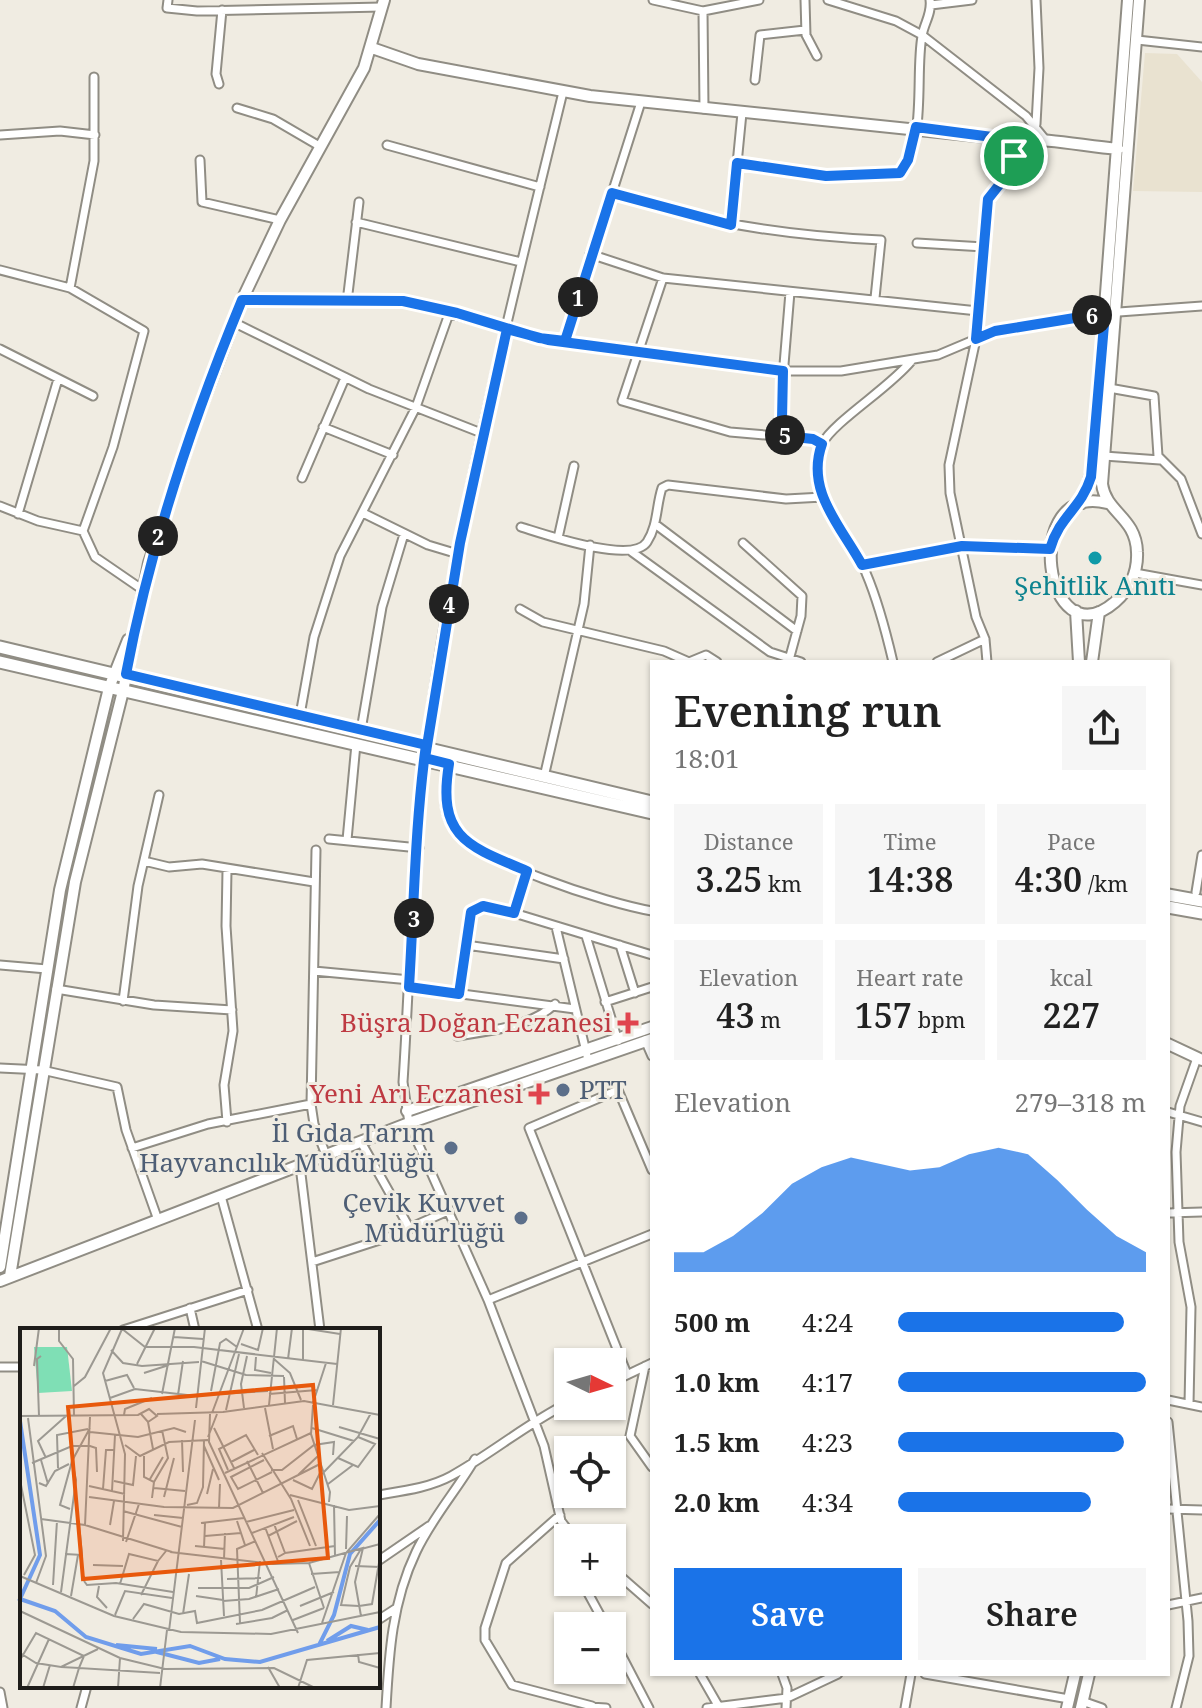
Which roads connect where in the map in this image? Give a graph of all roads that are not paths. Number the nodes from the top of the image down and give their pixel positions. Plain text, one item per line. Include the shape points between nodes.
1 (168, 0) edge
2 (653, 0) edge
3 (759, 0) edge
4 (805, 0) edge
5 (828, 0) edge
6 (972, 0) edge
7 (1036, 0) edge
8 (1128, 0) edge
9 (1139, 0) edge
10 (931, 2) edge
11 (383, 3) edge
12 (283, 4) edge
13 (222, 10) junction
14 (703, 11) junction
15 (805, 30) junction
16 (922, 35) junction
17 (1137, 40) junction
18 (1202, 47) edge
19 (372, 48) junction
20 (817, 56) dead end
21 (94, 77) dead end
22 (755, 80) dead end
23 (219, 84) dead end
24 (563, 92) junction
25 (641, 102) junction
26 (237, 108) dead end
27 (704, 109) junction
28 (742, 113) junction
29 (1036, 124) junction
30 (916, 127) junction
31 (0, 135) edge
32 (95, 135) junction
33 (1044, 138) junction
34 (1015, 140) junction
35 (387, 145) dead end
36 (321, 147) junction
37 (1118, 149) junction
38 (200, 160) dead end
39 (737, 163) junction
40 (540, 187) junction
41 (612, 193) junction
42 (359, 202) dead end
43 (280, 220) junction
44 (356, 222) junction
45 (731, 225) junction
46 (917, 243) dead end
47 (984, 247) junction
48 (590, 254) junction
49 (521, 262) junction
50 (0, 270) edge
51 (663, 278) junction
52 (70, 288) junction
53 (790, 292) junction
54 (875, 298) junction
55 (242, 300) junction
56 (347, 302) junction
57 (1202, 306) edge
58 (450, 311) junction
59 (978, 311) junction
60 (1110, 313) junction
61 (233, 322) junction
62 (507, 329) junction
63 (976, 339) junction
64 (565, 341) junction
65 (0, 349) edge
66 (640, 351) junction
67 (914, 359) junction
68 (783, 371) junction
69 (345, 378) junction
70 (58, 379) junction
71 (1109, 388) junction
72 (93, 396) dead end
73 (416, 407) junction
74 (323, 427) junction
75 (484, 434) junction
76 (785, 436) junction
77 (822, 444) junction
78 (393, 455) junction
79 (1104, 456) junction
80 (1160, 460) junction
81 (574, 466) dead end
82 (302, 478) dead end
83 (823, 497) junction
84 (1082, 503) junction
85 (1107, 503) junction
86 (0, 506) edge
87 (363, 513) junction
88 (18, 514) junction
89 (1200, 516) edge
90 (655, 524) junction
91 (521, 527) dead end
92 (83, 531) junction
93 (404, 534) junction
94 (1202, 534) edge
95 (558, 538) junction
96 (743, 543) dead end
97 (590, 545) junction
98 (962, 546) junction
99 (1050, 549) junction
100 (632, 552) junction
101 (458, 554) junction
102 (862, 565) junction
103 (1135, 573) junction
104 (1202, 585) edge
105 (143, 590) junction
106 (520, 609) dead end
107 (1076, 611) junction
108 (1099, 612) junction
109 (578, 628) junction
110 (797, 631) junction
111 (985, 639) junction
112 (0, 647) edge
113 (684, 660) edge
114 (694, 660) edge
115 (714, 660) edge
116 (792, 660) edge
117 (795, 660) edge
118 (892, 660) edge
119 (941, 660) edge
120 (987, 660) edge
121 (1079, 660) edge
122 (1092, 660) edge
123 (0, 662) edge
124 (120, 673) junction
125 (109, 688) junction
126 (123, 691) junction
127 (300, 715) junction
128 (361, 730) junction
129 (356, 744) junction
130 (426, 752) junction
131 (449, 764) junction
132 (544, 777) junction
133 (159, 795) dead end
134 (650, 802) edge
135 (650, 813) edge
136 (329, 839) dead end
137 (347, 840) junction
138 (419, 848) junction
139 (316, 850) dead end
140 (1202, 855) edge
141 (144, 861) junction
142 (227, 870) junction
143 (527, 871) junction
144 (314, 882) junction
145 (1170, 888) edge
146 (1170, 895) edge
147 (1200, 895) edge
148 (1170, 907) edge
149 (650, 910) edge
150 (514, 913) junction
151 (1202, 913) edge
152 (556, 927) junction
153 (586, 936) junction
154 (466, 945) junction
155 (620, 945) junction
156 (650, 954) edge
157 (564, 959) junction
158 (0, 965) edge
159 (47, 969) junction
160 (314, 971) junction
161 (410, 984) junction
162 (650, 988) edge
163 (55, 989) junction
164 (635, 993) junction
165 (459, 994) junction
166 (123, 1001) junction
167 (605, 1002) junction
168 (555, 1004) junction
169 (575, 1009) junction
170 (232, 1010) junction
171 (648, 1034) edge
172 (457, 1036) dead end
173 (619, 1044) junction
174 (1170, 1045) edge
175 (587, 1055) junction
176 (1199, 1059) edge
177 (0, 1068) edge
178 (37, 1069) junction
179 (311, 1104) junction
180 (407, 1111) junction
181 (1170, 1113) edge
182 (1179, 1116) junction
183 (227, 1122) junction
184 (1202, 1122) edge
185 (409, 1123) junction
186 (361, 1142) junction
187 (132, 1148) junction
188 (326, 1155) junction
189 (650, 1165) edge
190 (300, 1166) junction
191 (221, 1196) junction
192 (450, 1210) junction
193 (1179, 1212) junction
194 (1202, 1212) edge
195 (1170, 1213) edge
196 (158, 1220) junction
197 (410, 1229) junction
198 (7, 1233) edge
199 (650, 1235) edge
200 (584, 1261) junction
201 (312, 1262) junction
202 (0, 1267) edge
203 (5, 1278) edge
204 (248, 1290) junction
205 (488, 1300) junction
206 (190, 1308) junction
207 (129, 1328) edge
208 (195, 1328) edge
209 (258, 1328) edge
210 (320, 1328) edge
211 (648, 1365) edge
212 (627, 1374) joint
213 (1170, 1400) edge
214 (1189, 1404) junction
215 (1202, 1407) edge
216 (554, 1410) edge
217 (534, 1420) junction
218 (475, 1459) junction
219 (650, 1464) edge
220 (1170, 1466) edge
221 (380, 1495) edge
222 (1172, 1510) edge
223 (1202, 1510) edge
224 (560, 1515) junction
225 (432, 1523) junction
226 (562, 1524) edge
227 (380, 1560) edge
228 (626, 1581) edge
229 (1202, 1598) edge
230 (1186, 1601) junction
231 (650, 1602) edge
232 (1170, 1605) edge
233 (395, 1609) junction
234 (380, 1619) edge
235 (626, 1664) edge
236 (701, 1676) edge
237 (782, 1676) edge
238 (834, 1676) edge
239 (911, 1676) edge
240 (935, 1676) edge
241 (1075, 1676) edge
242 (1089, 1676) edge
243 (86, 1688) edge
244 (0, 1692) edge
245 (787, 1698) junction
246 (1068, 1703) edge
247 (1082, 1705) edge
248 (590, 1707) edge
249 (719, 1707) edge
250 (3, 1708) edge
251 (81, 1708) edge
252 (386, 1708) edge
253 (606, 1708) edge
254 (649, 1708) edge
255 (707, 1708) edge
256 (786, 1708) edge
257 (905, 1708) edge
258 (1102, 1708) edge
259 (1176, 1708) edge

1 - 13 street via 167,8
2 - 14 street
3 - 14 street
4 - 15 street
5 - 16 street via 896,21
6 - 10 street
7 - 29 street
8 - 37 street
9 - 17 street
10 - 16 street
11 - 12 street
11 - 19 street
12 - 13 street
13 - 23 street
14 - 27 street
15 - 20 street
15 - 22 street via 760,35
16 - 29 street
16 - 30 street
17 - 18 street
17 - 60 street
19 - 24 street via 418,64
19 - 36 street
21 - 32 street
24 - 25 street
24 - 40 street
25 - 27 street
25 - 41 street
26 - 36 street via 273,119
27 - 28 street
28 - 30 street
28 - 39 street
29 - 33 street
30 - 34 street
30 - 39 street via 900,173 826,176
31 - 32 street
32 - 52 street via 87,209
33 - 34 street
33 - 37 street
34 - 47 street via 1011,167 988,199
35 - 40 street
36 - 43 street
37 - 60 street
38 - 43 street via 202,202
39 - 45 street
40 - 49 street
41 - 45 street
41 - 48 street
42 - 44 street
43 - 55 street
44 - 49 street
44 - 56 street
45 - 54 street via 809,237 881,240
46 - 47 street
47 - 59 street
48 - 51 street
48 - 64 street
49 - 62 street
50 - 52 street
51 - 53 street
51 - 66 street
52 - 92 street via 144,331 113,447
53 - 54 street
53 - 68 street
54 - 59 street
55 - 56 street
55 - 61 street
56 - 58 street via 403,301
57 - 60 street
58 - 62 street
58 - 73 street
59 - 63 street
60 - 63 street via 995,331
60 - 71 street
60 - 84 street via 1093,467
61 - 69 street
61 - 105 street
62 - 64 street
62 - 75 street
63 - 67 street
63 - 98 street via 949,465
64 - 66 street
65 - 70 street
66 - 68 street
66 - 76 street via 622,401 730,432
67 - 68 street via 841,371
67 - 77 street
68 - 76 street
69 - 73 street
69 - 74 street
70 - 72 street
70 - 88 street
71 - 79 street
71 - 80 street via 1154,396
73 - 75 street
73 - 78 street
74 - 78 street
74 - 82 street
75 - 101 street
76 - 77 street
77 - 83 street via 817,469
78 - 87 street
79 - 80 street
79 - 85 street
80 - 89 street via 1177,471
81 - 95 street
83 - 90 street via 786,499 668,485 660,493
83 - 102 street
84 - 85 street
84 - 99 street via 1061,522
85 - 103 street via 1131,528 1137,549
86 - 88 street
87 - 93 street
87 - 127 street via 325,599
88 - 92 street
89 - 94 street
90 - 100 street via 646,545
90 - 110 street
91 - 95 street
92 - 105 street via 95,557
93 - 101 street
93 - 128 street via 382,607
95 - 97 street
96 - 110 street via 799,589 803,604
97 - 100 street
97 - 109 street
98 - 99 street
98 - 102 street
98 - 111 street
99 - 107 street via 1056,590
100 - 116 street via 770,652
101 - 130 street
102 - 118 street
103 - 104 street
103 - 108 street via 1121,596
105 - 124 street
106 - 109 street via 543,622
107 - 108 street
107 - 121 street
108 - 122 street
109 - 113 street
109 - 132 street
110 - 117 street
111 - 119 street
111 - 120 street
112 - 124 main road
114 - 115 street via 706,655
123 - 125 main road
124 - 125 street
124 - 126 street
124 - 127 main road
125 - 126 main road
125 - 159 street via 60,890
126 - 129 main road
126 - 163 street via 75,882
127 - 128 main road
128 - 130 main road
129 - 130 main road
129 - 137 street
130 - 131 main road
130 - 132 main road
130 - 138 street
131 - 135 main road
131 - 143 street via 444,804 457,834 478,850
132 - 134 main road
133 - 141 street
136 - 137 street
137 - 138 street
138 - 161 street
139 - 144 street
140 - 147 street
141 - 142 street
141 - 166 street
142 - 144 street
142 - 170 street
143 - 149 street
143 - 150 street
144 - 160 street
145 - 147 main road
146 - 147 main road
148 - 151 main road
150 - 152 street
150 - 154 street via 474,909
152 - 153 street
152 - 157 street
153 - 155 street
153 - 167 street
154 - 157 street
154 - 165 street
155 - 156 street
155 - 164 street
157 - 169 street
158 - 159 street
159 - 178 street
160 - 161 street
160 - 179 street
161 - 165 street
161 - 180 street via 403,1082
162 - 164 street
163 - 166 street
163 - 178 street
164 - 167 street
165 - 168 street
166 - 170 street
167 - 173 street
168 - 169 street
168 - 172 street via 545,1014 510,1026
169 - 175 street
170 - 183 street via 224,1085
171 - 173 street
173 - 175 street
174 - 176 street
175 - 180 street
175 - 185 street
176 - 182 street
177 - 178 street
178 - 187 street via 117,1087
178 - 198 street
179 - 183 street
179 - 188 street
180 - 185 street
181 - 182 street
182 - 184 street
182 - 193 street
183 - 187 street
185 - 186 street
185 - 192 street
186 - 188 street
186 - 197 street
187 - 196 street
188 - 190 street
189 - 200 street via 618,1090 529,1128
190 - 191 street
190 - 201 street
191 - 196 street
191 - 204 street
192 - 197 street
192 - 205 street
193 - 194 street
193 - 195 street
193 - 214 street via 1191,1307
196 - 203 street
197 - 201 street
198 - 202 street
198 - 203 street
199 - 200 street
200 - 205 street
200 - 212 street
201 - 210 street
204 - 206 street
204 - 209 street
205 - 217 street
206 - 207 street
206 - 208 street
211 - 212 street
211 - 219 street via 630,1436
213 - 214 street
214 - 215 street
216 - 217 street
217 - 218 street
217 - 224 street
218 - 221 street via 428,1486
218 - 225 street
220 - 222 street
222 - 223 street
222 - 230 street
224 - 226 street
224 - 248 street via 506,1563 485,1640 512,1685
225 - 227 street
225 - 233 street
228 - 231 street
229 - 230 street
230 - 232 street
230 - 259 street via 1189,1656
233 - 234 street
233 - 252 street
235 - 254 street
236 - 249 street
237 - 245 street
238 - 245 street
239 - 257 street
240 - 246 street
241 - 246 street
242 - 247 street
243 - 251 street
244 - 250 street
245 - 249 street
245 - 256 street
247 - 258 street
248 - 253 street
249 - 255 street

